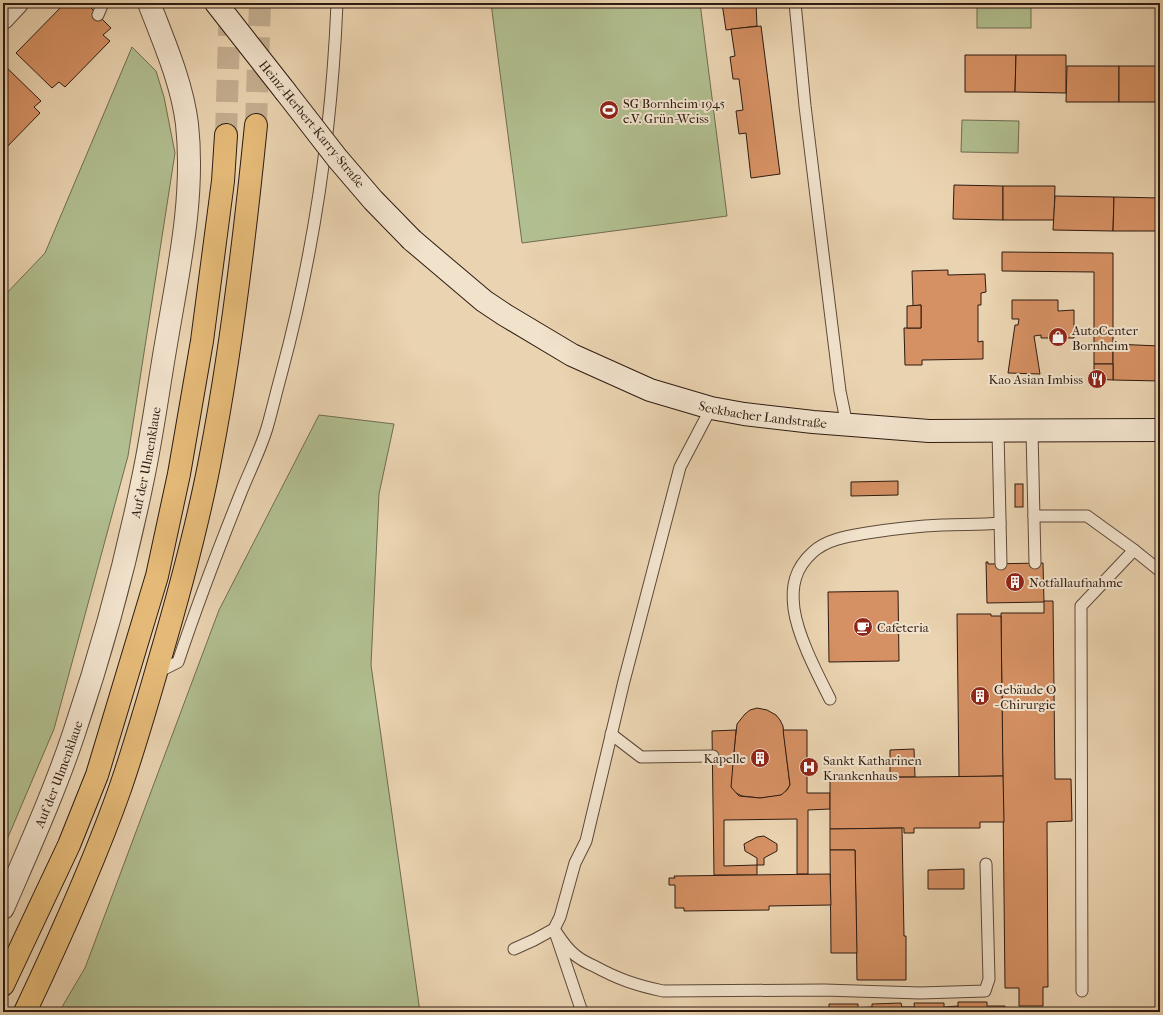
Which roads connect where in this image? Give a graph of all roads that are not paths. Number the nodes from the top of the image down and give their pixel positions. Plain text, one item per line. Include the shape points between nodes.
1 (18, 3) edge
2 (103, 3) edge
3 (149, 3) edge
4 (216, 3) edge
5 (337, 3) edge
6 (795, 3) edge
7 (98, 15) dead end
8 (3, 18) edge
9 (256, 125) tunnel mouth
10 (226, 136) tunnel mouth
11 (412, 240) joint
12 (711, 408) junction
13 (846, 425) junction
14 (1160, 430) edge
15 (998, 431) junction
16 (1032, 431) junction
17 (1034, 516) junction
18 (1000, 523) junction
19 (1134, 550) junction
20 (1035, 563) dead end
21 (1001, 564) dead end
22 (1160, 571) edge
23 (156, 674) junction
24 (830, 700) dead end
25 (611, 734) junction
26 (712, 756) dead end
27 (986, 864) dead end
28 (3, 908) edge
29 (554, 929) junction
30 (514, 948) dead end
31 (3, 985) edge
32 (1082, 991) dead end
33 (25, 1012) edge
34 (584, 1012) edge

1 - 8 main road
2 - 7 lane
3 - 28 main road, Auf der Ulmenklaue via 179,89 186,123 190,171 178,271 142,483 123,568 74,733 42,818
4 - 11 main road, Heinz-Herbert-Karry-Straße, bridge via 337,158
5 - 23 lane via 331,101 306,273 267,429 198,602 178,662
6 - 13 lane via 817,206
9 - 23 highway via 232,332 211,457 181,585
10 - 31 highway via 223,182 202,341 179,474 157,576 97,775 69,845
11 - 12 main road, Seckbacher Landstraße via 484,301 572,355 650,390
12 - 13 main road, Seckbacher Landstraße
12 - 25 lane via 680,467
13 - 15 main road, Seckbacher Landstraße via 929,431
14 - 16 main road, Seckbacher Landstraße
15 - 16 main road, Seckbacher Landstraße
15 - 18 lane
16 - 17 lane
17 - 19 lane via 1087,516
17 - 20 lane
18 - 21 lane
18 - 24 lane via 881,531 847,537 827,543 813,551 794,578 794,609 799,631
19 - 22 lane
19 - 32 lane via 1081,606
23 - 33 highway via 121,786 88,872
25 - 26 lane via 641,757
25 - 29 lane via 586,841 575,863 560,917
27 - 29 lane via 989,979 984,991 663,991 616,978 590,964 566,947
29 - 30 lane
29 - 34 lane

